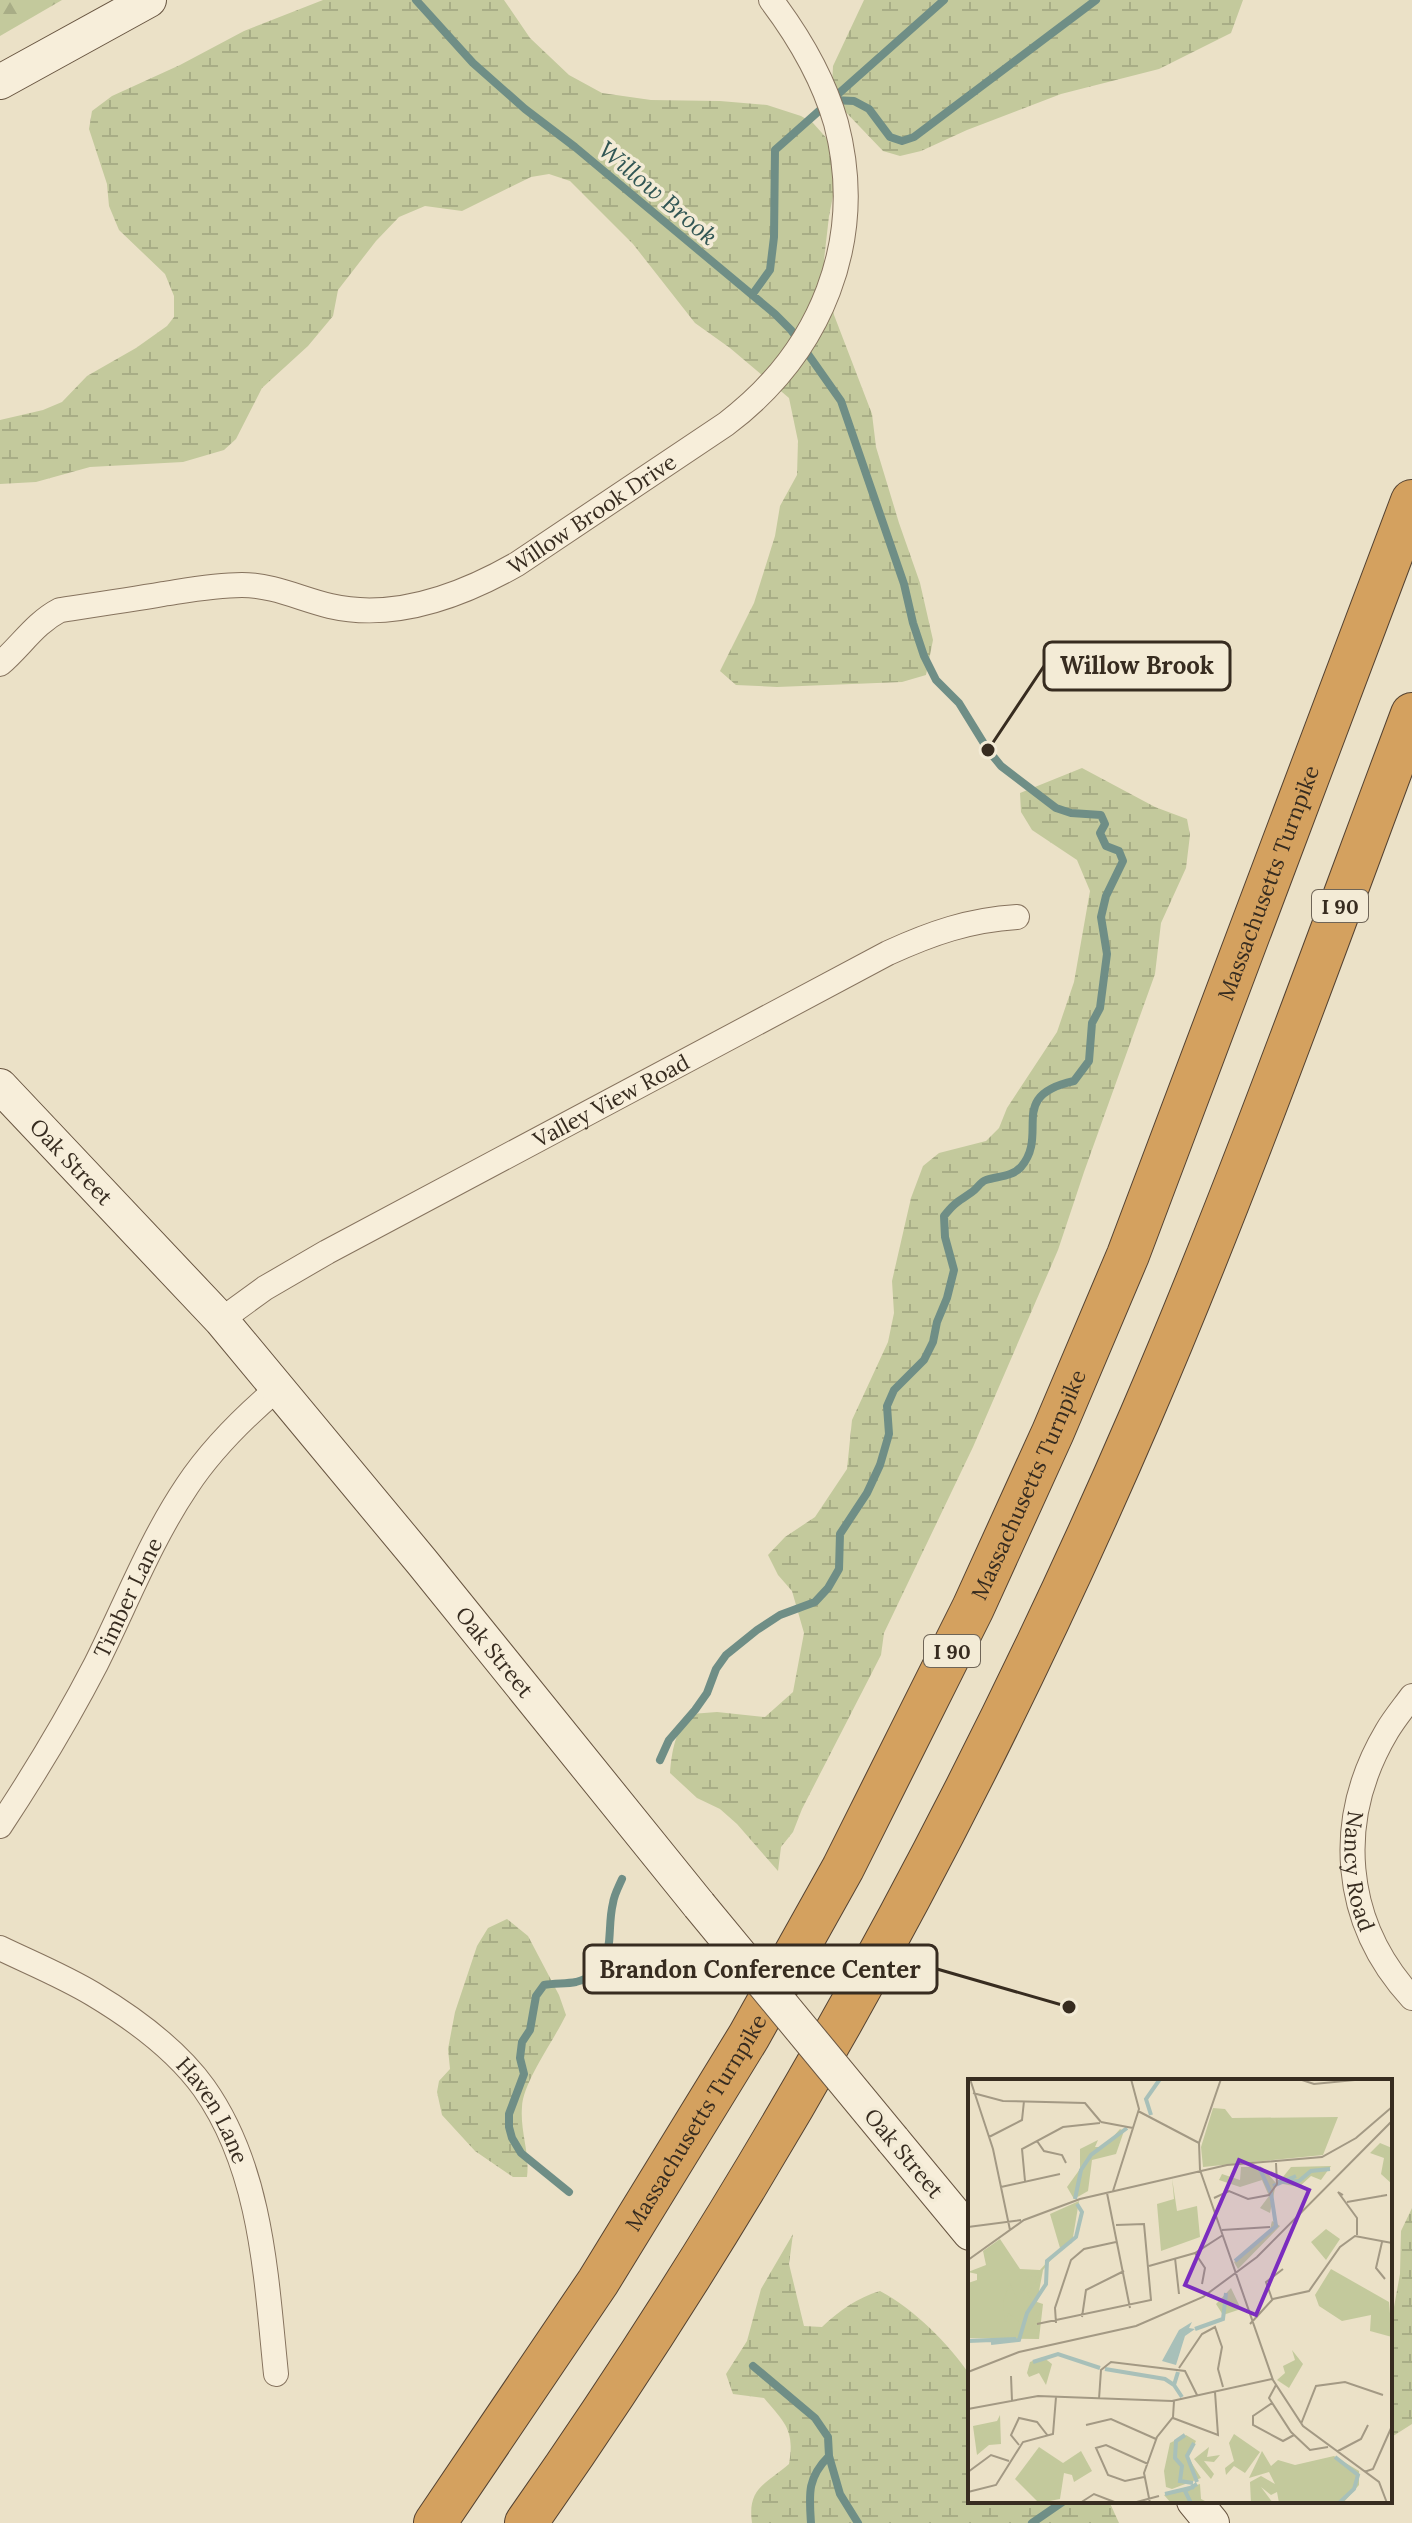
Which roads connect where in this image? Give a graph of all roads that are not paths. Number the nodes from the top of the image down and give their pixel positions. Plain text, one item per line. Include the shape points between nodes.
1 (149, 0) edge
2 (771, 0) edge
3 (0, 82) edge
4 (1412, 501) edge
5 (0, 664) edge
6 (1412, 714) edge
7 (1017, 917) dead end
8 (0, 1086) edge
9 (221, 1320) junction
10 (278, 1388) junction
11 (1412, 1696) edge
12 (0, 1826) edge
13 (0, 1948) edge
14 (1412, 1998) edge
15 (968, 2231) edge
16 (276, 2374) dead end
17 (1196, 2503) edge
18 (435, 2523) edge
19 (526, 2523) edge
20 (1212, 2523) edge

1 - 3 main road
2 - 5 street, Willow Brook Drive via 825,91 836,124 845,196 842,249 832,284 796,351 753,404 517,564 451,596 390,609 360,609 275,589 214,586 60,610 46,617
4 - 18 highway, Massachusetts Turnpike / I 90 via 1128,1255 955,1645 843,1868 749,2036 598,2282
6 - 19 highway, I 90 via 1178,1326 990,1740 793,2107 639,2355
7 - 9 street, Valley View Road via 956,926 888,953 327,1252
8 - 9 main road, Oak Street
9 - 10 main road, Oak Street
10 - 12 street, Timber Lane via 232,1431 188,1484 74,1706
10 - 15 main road, Oak Street, bridge
11 - 14 street, Nancy Road via 1371,1765 1357,1804 1352,1841 1361,1914 1376,1950
13 - 16 street, Haven Lane via 123,2013 182,2061 203,2086 233,2141 254,2203
17 - 20 main road

